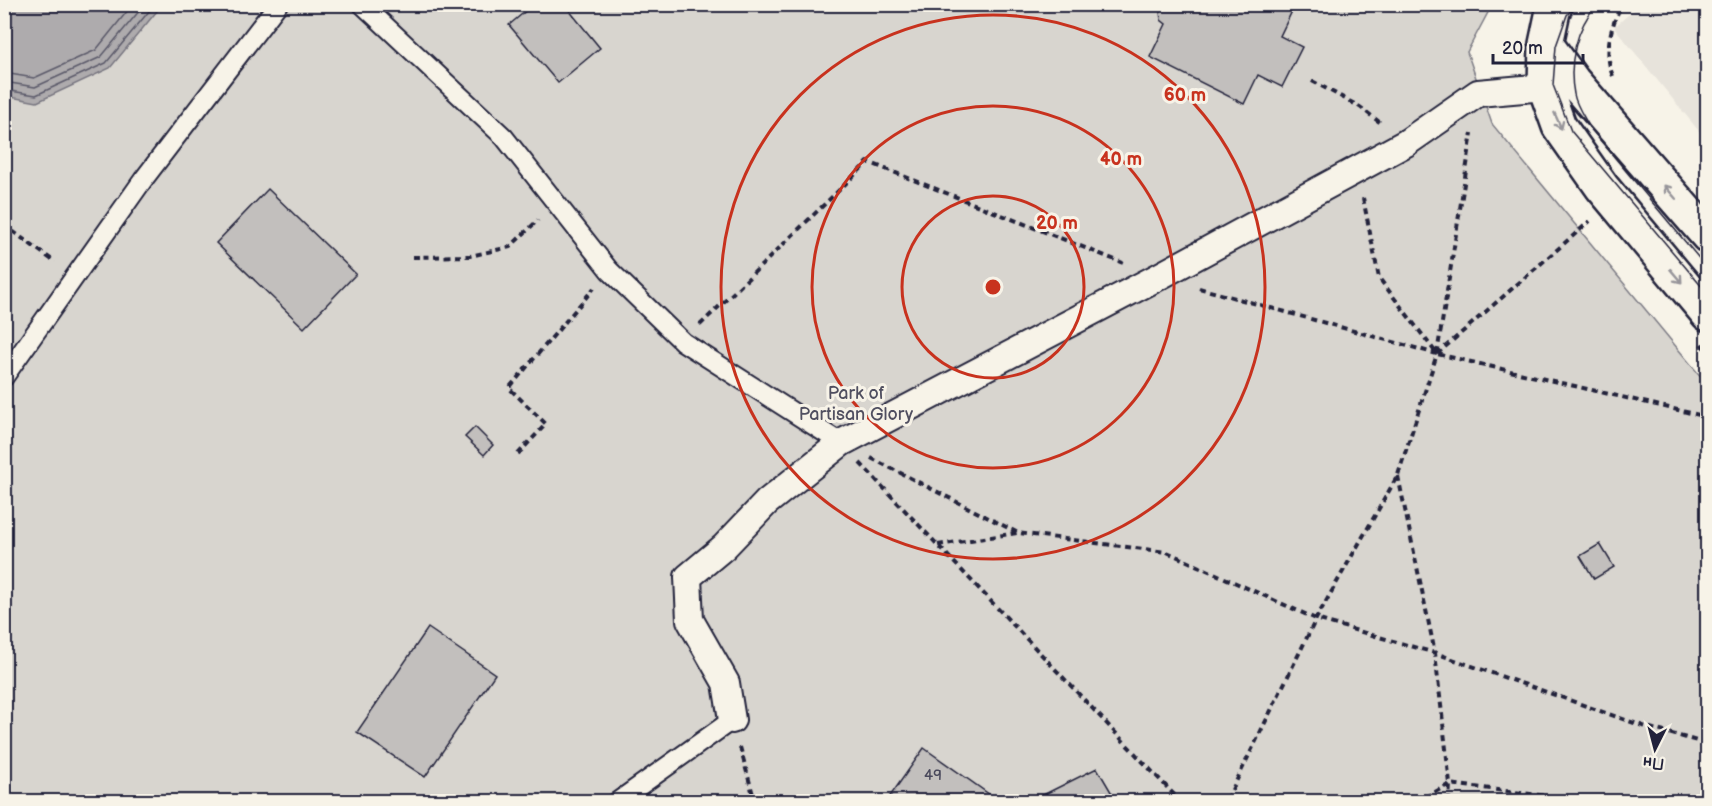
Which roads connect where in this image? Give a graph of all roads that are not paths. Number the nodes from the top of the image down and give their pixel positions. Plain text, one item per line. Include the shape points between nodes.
1 (278, 4) edge
2 (362, 4) edge
3 (1556, 4) edge
4 (1546, 44) junction
5 (1545, 87) junction
6 (1707, 236) edge
7 (1707, 314) edge
8 (4, 377) edge
9 (841, 443) junction
10 (732, 720) joint
11 (616, 801) edge

1 - 8 lane via 143,180
2 - 9 lane via 504,137 609,270 682,342
3 - 4 street
4 - 5 street
6 -> 4 street via 1573,81
5 -> 7 street via 1559,126 1602,187
5 - 9 street via 1478,93 1406,143
9 - 10 street via 767,502 724,547 688,577 690,621 726,683
10 - 11 lane

